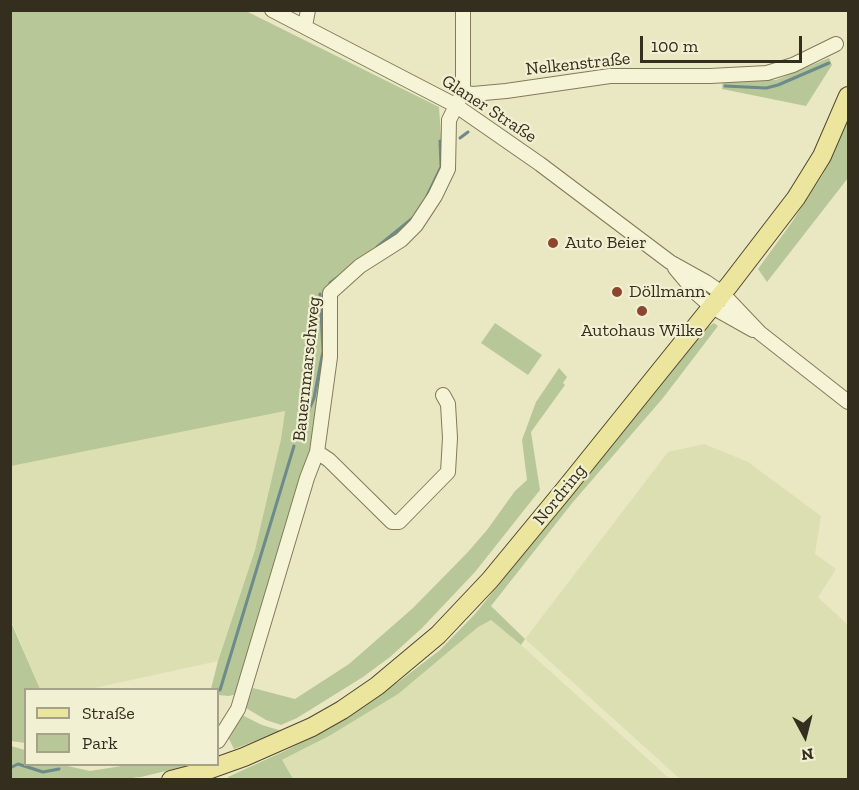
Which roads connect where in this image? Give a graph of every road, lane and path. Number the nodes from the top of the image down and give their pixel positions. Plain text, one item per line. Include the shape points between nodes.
1 (272, 10) edge
2 (308, 10) edge
3 (463, 10) edge
4 (304, 26) junction
5 (836, 44) dead end
6 (463, 92) junction
7 (849, 96) edge
8 (455, 105) junction
9 (717, 300) junction
10 (442, 395) dead end
11 (849, 402) edge
12 (317, 452) junction
13 (219, 740) edge
14 (219, 766) edge
15 (219, 766) edge
16 (171, 780) edge

1 - 4 street, Glaner Straße
2 - 4 street
3 - 6 street
4 - 8 street, Glaner Straße
5 - 6 street, Nelkenstraße via 767,73 610,76 506,91
6 - 8 street
7 - 9 main road, Nordring via 822,156 796,198
8 - 9 street, Glaner Straße via 670,262 696,293
8 - 12 street, Bauernmarschweg via 449,120 448,169 416,225 330,293 330,357
9 - 11 street, Glaner Straße
9 - 14 main road, Nordring via 505,562 438,635 378,686 342,710 312,727
10 - 12 street via 448,404 448,472 399,522 392,522
12 - 13 street, Bauernmarschweg via 239,705
15 - 16 main road, Nordring

